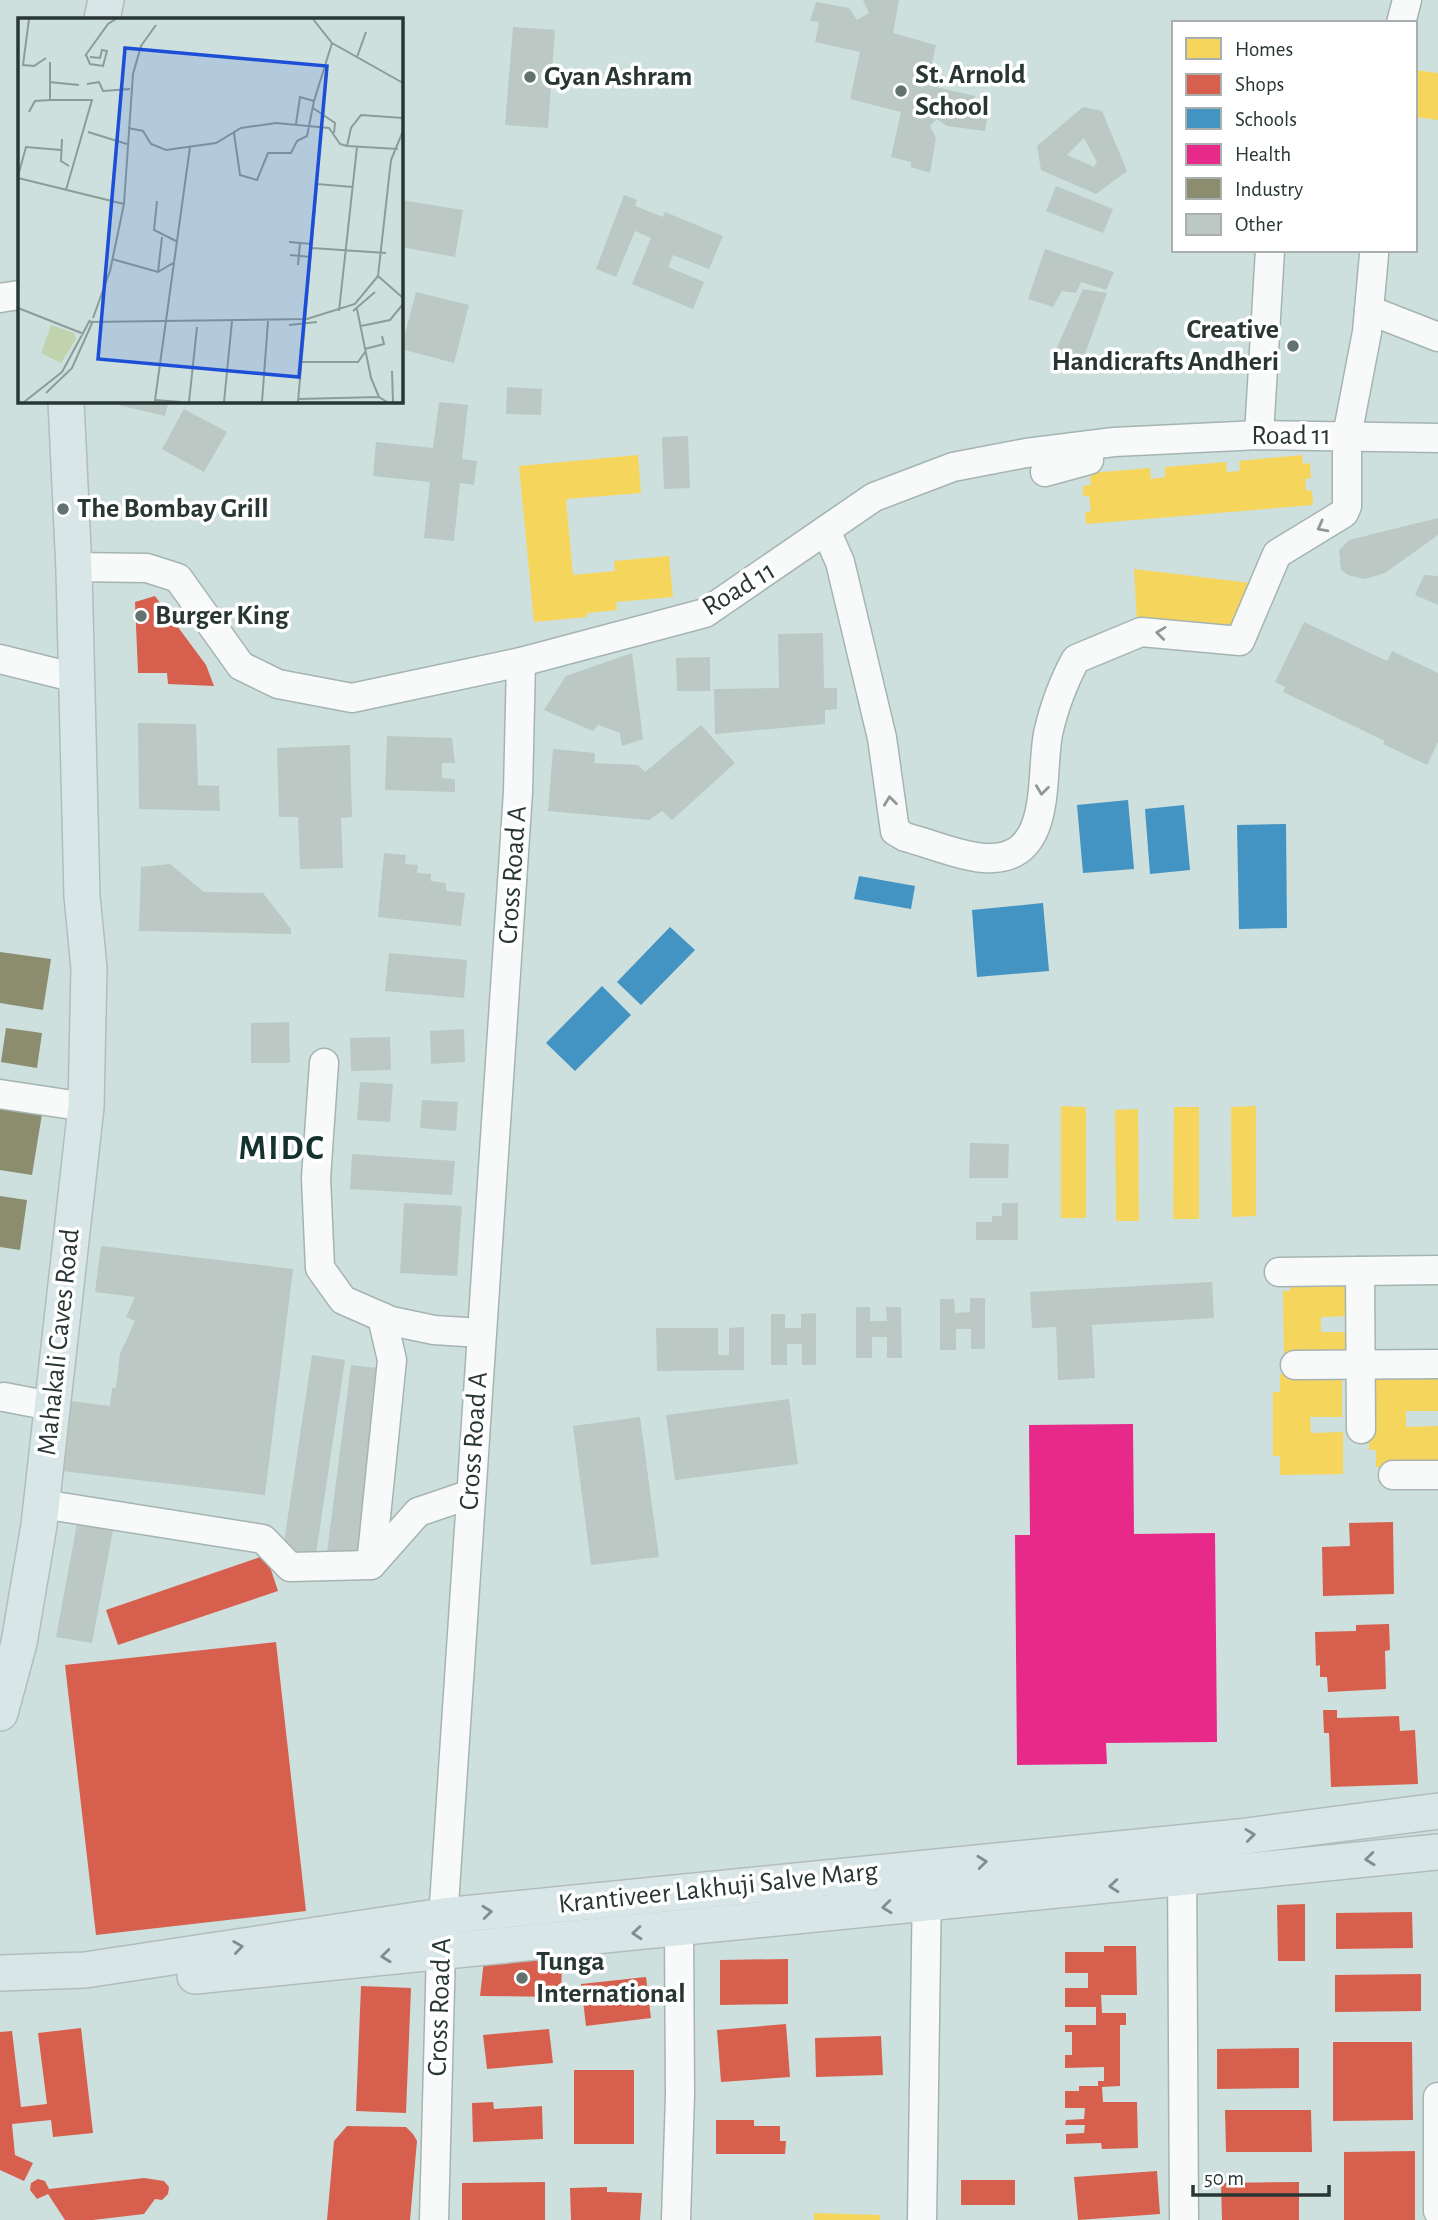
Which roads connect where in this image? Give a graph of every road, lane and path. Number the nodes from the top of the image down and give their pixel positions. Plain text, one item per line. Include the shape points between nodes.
1 (106, 0) edge
2 (1407, 0) edge
3 (102, 18) edge
4 (1402, 21) edge
5 (1270, 252) edge
6 (1366, 252) edge
7 (18, 295) edge
8 (0, 298) edge
9 (1369, 310) junction
10 (1438, 337) edge
11 (66, 402) edge
12 (1259, 435) junction
13 (1438, 438) edge
14 (1347, 442) junction
15 (1045, 472) dead end
16 (827, 533) junction
17 (865, 557) dead end
18 (74, 567) junction
19 (0, 659) edge
20 (521, 662) junction
21 (76, 678) junction
22 (883, 740) junction
23 (324, 1063) dead end
24 (0, 1094) edge
25 (86, 1107) junction
26 (1438, 1270) edge
27 (1360, 1271) junction
28 (1279, 1272) dead end
29 (382, 1317) junction
30 (481, 1333) junction
31 (1438, 1364) edge
32 (1295, 1365) dead end
33 (1360, 1365) junction
34 (4, 1397) dead end
35 (51, 1406) junction
36 (1361, 1429) dead end
37 (1393, 1475) dead end
38 (1438, 1475) edge
39 (471, 1494) junction
40 (42, 1504) junction
41 (371, 1565) junction
42 (0, 1713) edge
43 (1438, 1811) edge
44 (1182, 1842) junction
45 (1438, 1852) edge
46 (927, 1868) junction
47 (1182, 1879) junction
48 (927, 1903) junction
49 (443, 1916) junction
50 (679, 1929) junction
51 (441, 1950) junction
52 (0, 1973) edge
53 (0, 1991) edge
54 (1438, 2107) edge
55 (1438, 2211) edge
56 (434, 2220) edge
57 (676, 2220) edge
58 (922, 2220) edge
59 (1184, 2220) edge

1 - 3 main road
2 - 4 street
5 - 12 street
6 - 9 street
7 - 8 street
9 - 10 street
9 - 14 street
11 - 18 main road, Mahakali Caves Road
12 - 14 street, Road 11
12 - 16 street, Road 11 via 1114,442 953,467 874,498
13 - 14 street, Road 11
14 - 15 street via 1086,460
14 -> 22 street via 1344,513 1277,554 1240,641 1141,632 1076,659 1048,733 1034,833 1019,851 989,859 898,834
16 - 20 street, Road 11 via 705,613
16 - 22 street via 840,562
17 - 22 street via 853,566 852,574 891,733
18 - 20 street, Road 11 via 148,568 178,578 241,666 278,684 352,698
18 - 21 main road, Mahakali Caves Road
19 - 21 street
20 - 30 street, Cross Road A via 518,792
21 - 25 main road, Mahakali Caves Road via 82,896 89,968
23 - 29 street via 316,1178 320,1268 343,1300
24 - 25 street
25 - 35 main road, Mahakali Caves Road
26 - 27 street
27 - 28 street
27 - 33 street
29 - 30 street via 434,1329
29 - 41 street via 392,1360
30 - 39 street, Cross Road A
31 - 33 street
32 - 33 street
33 - 36 street
34 - 35 street
35 - 40 main road, Mahakali Caves Road
37 - 38 street
39 - 41 street via 418,1512
39 - 49 street, Cross Road A
40 - 41 street via 263,1539 290,1567
40 - 42 main road, Mahakali Caves Road via 19,1643
44 -> 43 main road, Krantiveer Lakhuji Salve Marg
46 -> 44 main road, Krantiveer Lakhuji Salve Marg
44 - 47 street
45 -> 47 main road, Krantiveer Lakhuji Salve Marg
46 - 48 street
49 -> 46 main road, Krantiveer Lakhuji Salve Marg
47 -> 48 main road, Krantiveer Lakhuji Salve Marg
47 - 59 street
48 -> 50 main road, Krantiveer Lakhuji Salve Marg
48 - 58 street
49 - 51 street, Cross Road A
52 -> 49 main road, Krantiveer Lakhuji Salve Marg via 85,1969
50 -> 51 main road, Krantiveer Lakhuji Salve Marg
50 - 57 street
51 -> 53 main road, Krantiveer Lakhuji Salve Marg via 94,1986
51 - 56 street, Cross Road A
54 - 55 street

